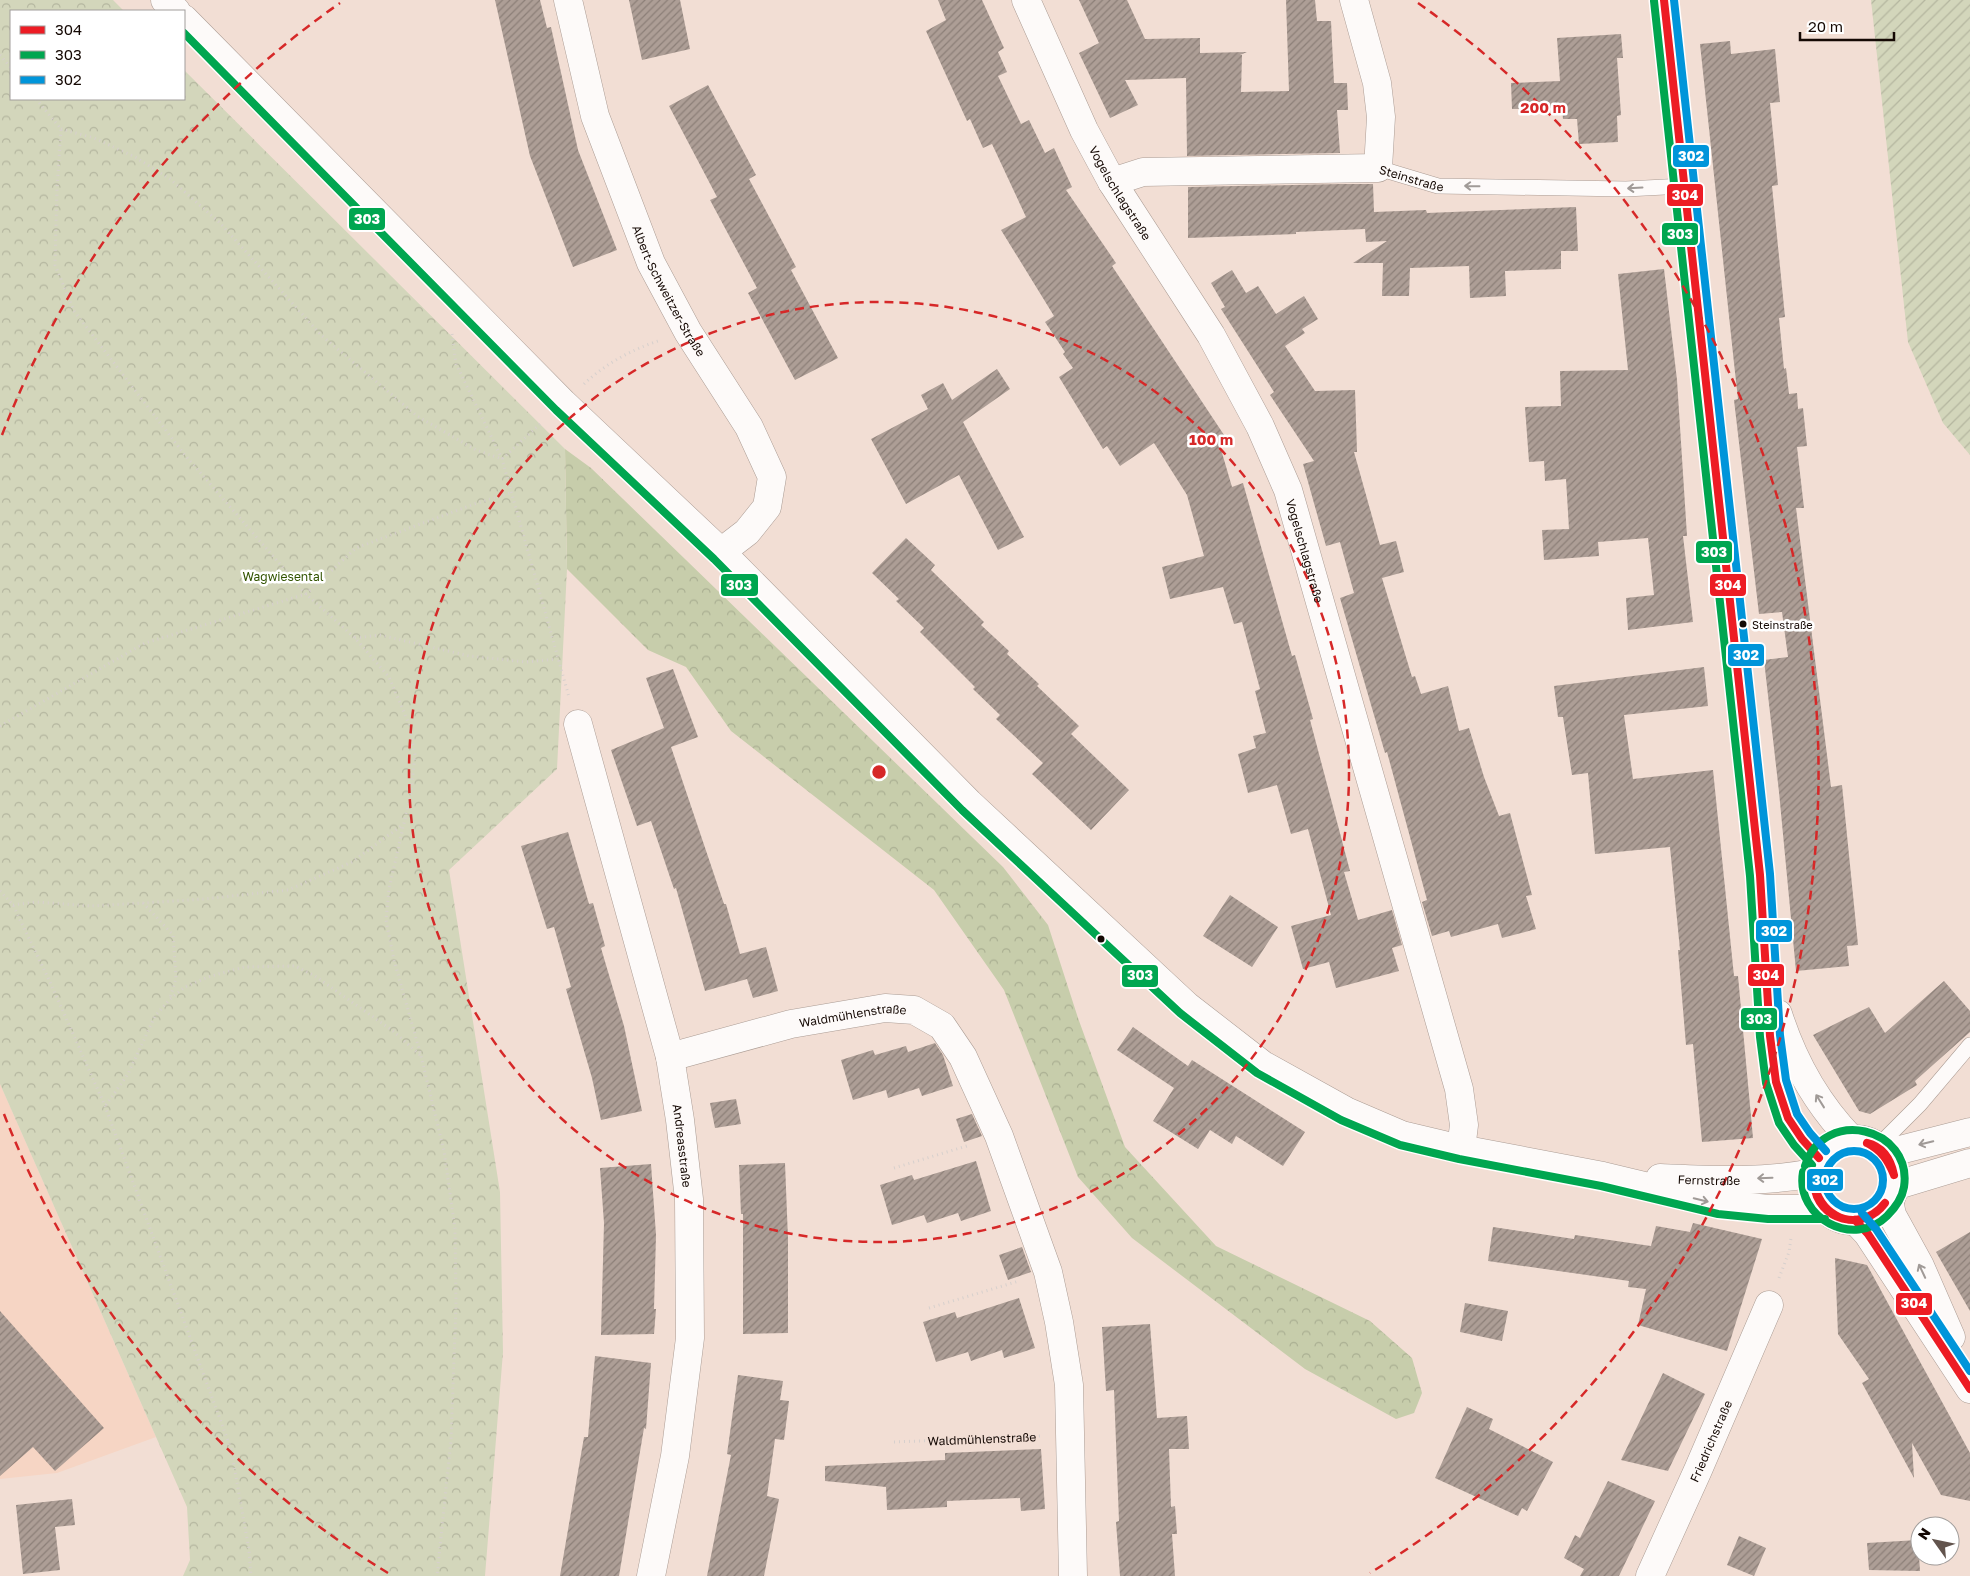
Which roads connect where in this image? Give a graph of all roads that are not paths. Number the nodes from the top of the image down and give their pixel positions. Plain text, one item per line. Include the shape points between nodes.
1 (165, 0) edge
2 (568, 0) edge
3 (1026, 0) edge
4 (1354, 0) edge
5 (1664, 0) edge
6 (175, 10) edge
7 (185, 20) edge
8 (1378, 168) junction
9 (1112, 182) junction
10 (1684, 186) junction
11 (720, 552) junction
12 (578, 724) road end
13 (1767, 978) junction
14 (1970, 1045) edge
15 (670, 1057) junction
16 (1970, 1132) edge
17 (1851, 1139) junction
18 (1461, 1149) junction
19 (1880, 1149) junction
20 (1970, 1163) edge
21 (1816, 1165) junction
22 (1603, 1176) junction
23 (1891, 1193) junction
24 (1825, 1209) junction
25 (1855, 1220) junction
26 (1769, 1305) road end
27 (1970, 1380) edge
28 (1970, 1389) edge
29 (651, 1576) edge
30 (1073, 1576) edge
31 (1650, 1576) edge

1 - 6 street
2 - 11 street, Albert-Schweitzer-Straße via 594,116 651,263 688,332 750,428 772,477 767,507 747,532
3 - 9 street, Vogelschlagstraße via 1084,130
4 - 8 street via 1377,82 1381,117
5 - 10 street
7 - 11 street, Fernstraße via 563,403
8 - 9 street, Steinstraße via 1143,172
10 -> 8 lane, Steinstraße via 1626,189 1438,186
9 - 18 street, Vogelschlagstraße via 1211,335 1260,426 1288,490 1459,1089 1464,1125
10 - 13 street via 1760,875
11 - 18 street, Fernstraße via 970,803 1187,1006 1263,1065 1346,1111 1402,1135
12 - 15 street, Andreasstraße
17 -> 13 street via 1830,1118 1803,1074 1785,1036
13 - 21 street via 1776,1082 1788,1118
14 - 19 lane
15 - 29 street, Andreasstraße via 689,1199 690,1338 675,1456
15 - 30 street, Waldmühlenstraße via 791,1024 885,1008 914,1010 942,1026 963,1057 999,1136 1048,1272 1069,1385
16 -> 19 street via 1892,1152
17 - 19 street via 1865,1141
17 - 21 street via 1833,1145
18 - 22 street, Fernstraße
19 - 23 street via 1890,1161 1894,1173
20 - 23 street
21 -> 22 street, Fernstraße via 1790,1177 1724,1180
21 - 24 street via 1813,1186
22 -> 24 street, Fernstraße via 1720,1204 1768,1209
23 - 25 street via 1880,1211 1869,1218
27 -> 23 street via 1920,1266 1892,1214
24 - 25 street via 1834,1216
25 - 28 street via 1868,1234
26 - 31 street, Friedrichstraße

